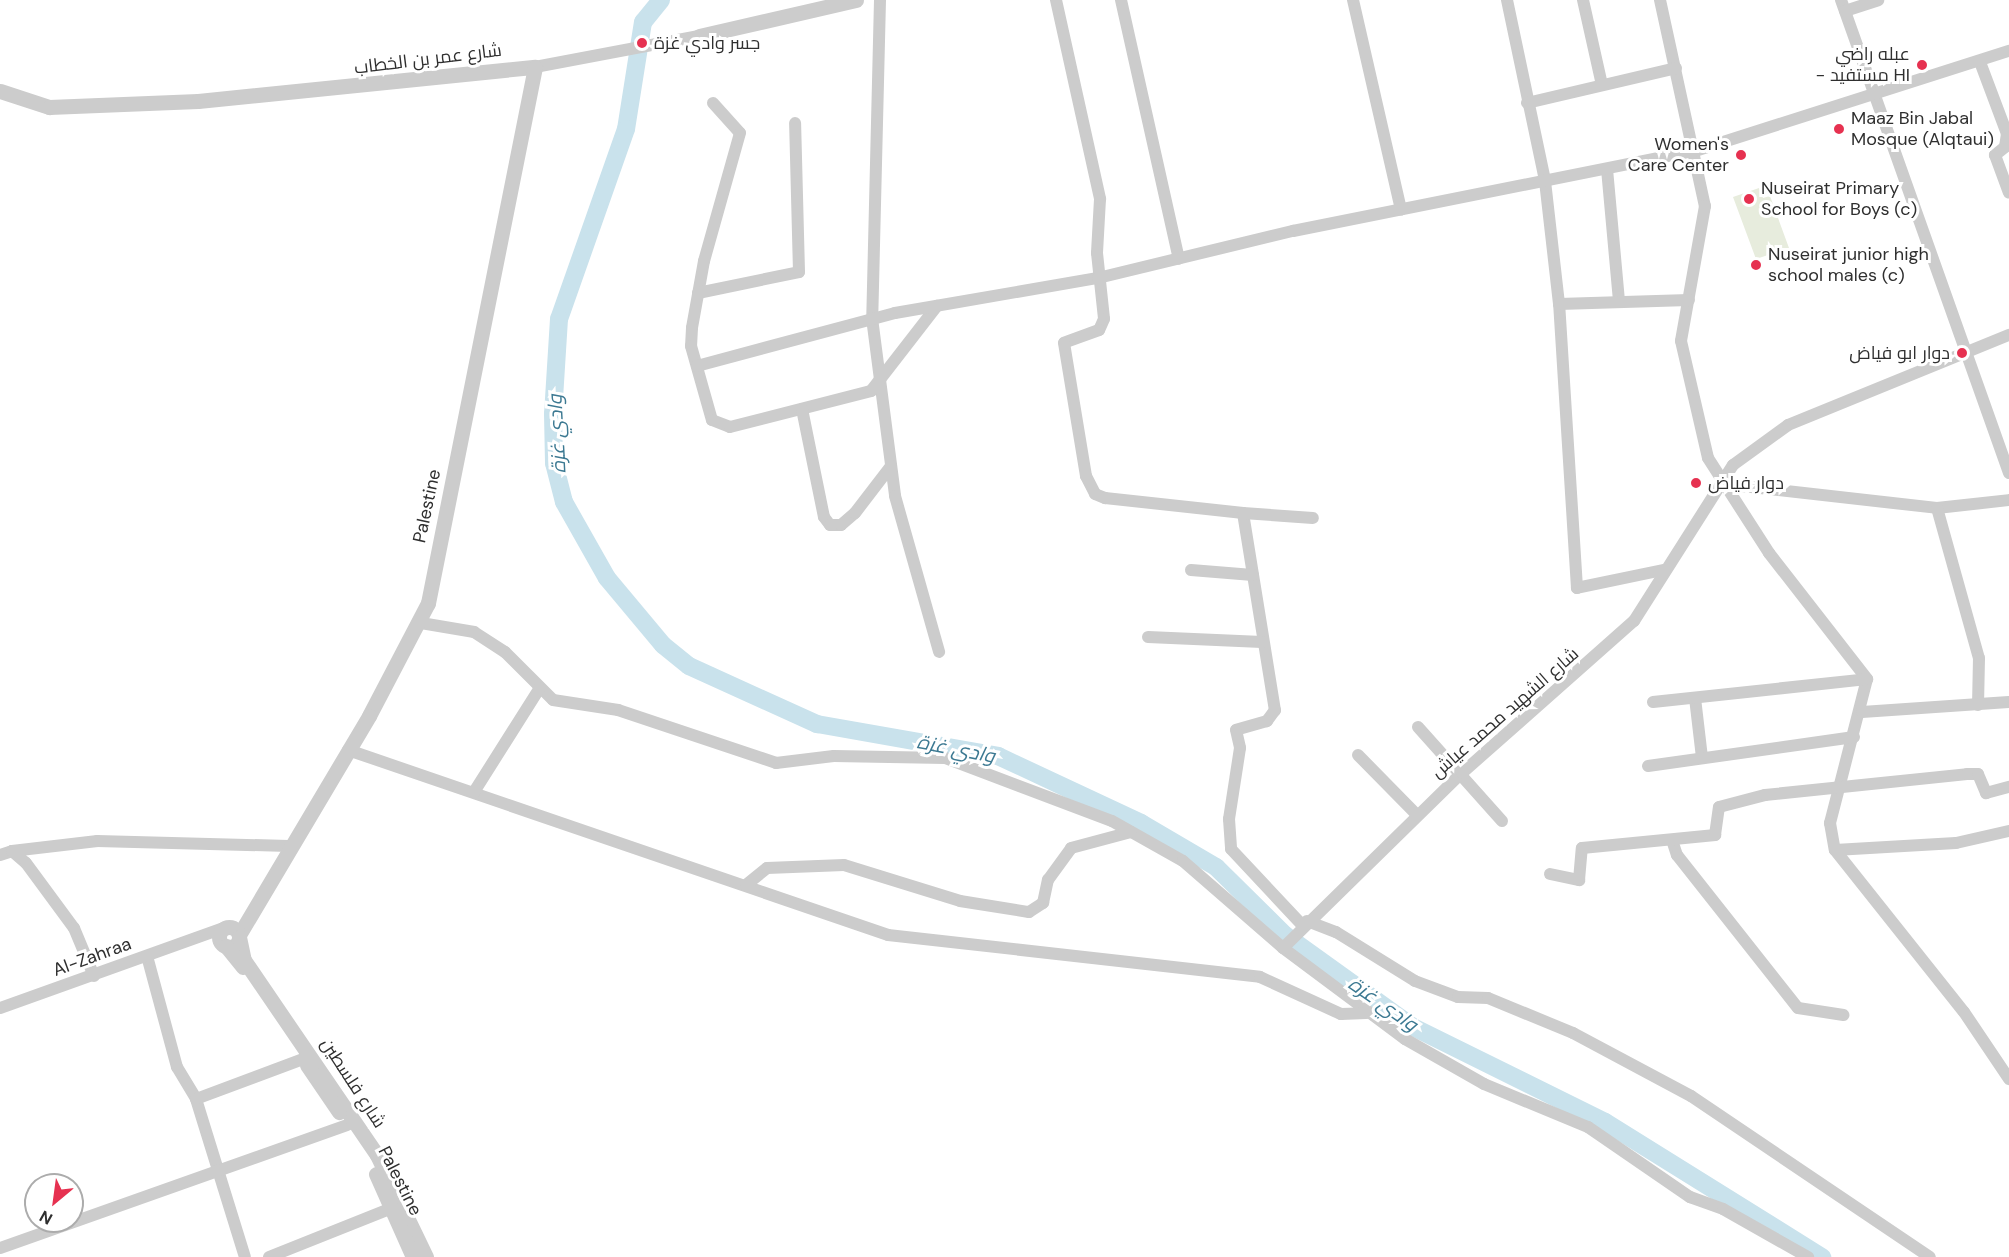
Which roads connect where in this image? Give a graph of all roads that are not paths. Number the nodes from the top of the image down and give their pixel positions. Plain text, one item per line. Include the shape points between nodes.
1 (856, 0) edge
2 (880, 0) edge
3 (1056, 0) edge
4 (1121, 0) edge
5 (1353, 0) edge
6 (1507, 0) edge
7 (1584, 0) edge
8 (1660, 0) edge
9 (1878, 0) edge
10 (1843, 6) edge
11 (699, 36) joint
12 (2009, 51) edge
13 (1980, 62) junction
14 (535, 67) junction
15 (1676, 68) junction
16 (1602, 85) junction
17 (0, 91) edge
18 (1873, 92) junction
19 (713, 103) dead end
20 (1527, 103) junction
21 (795, 123) dead end
22 (1695, 151) junction
23 (1607, 169) junction
24 (1545, 181) junction
25 (2009, 193) edge
26 (1401, 210) junction
27 (1179, 259) junction
28 (1098, 278) junction
29 (698, 293) junction
30 (1619, 300) junction
31 (1689, 300) junction
32 (1559, 304) junction
33 (937, 306) junction
34 (872, 318) junction
35 (2009, 335) edge
36 (1967, 352) junction
37 (697, 366) junction
38 (880, 379) junction
39 (802, 409) junction
40 (891, 466) junction
41 (2009, 473) edge
42 (1724, 484) junction
43 (2008, 502) edge
44 (1937, 507) junction
45 (1244, 513) junction
46 (1313, 518) dead end
47 (1191, 570) dead end
48 (1663, 570) junction
49 (1252, 575) junction
50 (421, 623) junction
51 (1148, 637) dead end
52 (1262, 642) junction
53 (939, 652) dead end
54 (1867, 679) junction
55 (538, 689) dead end
56 (1695, 698) junction
57 (1653, 702) dead end
58 (2009, 702) edge
59 (1978, 705) junction
60 (1862, 712) junction
61 (1418, 727) dead end
62 (1854, 737) junction
63 (348, 750) junction
64 (1358, 755) dead end
65 (1702, 758) junction
66 (1648, 765) dead end
67 (1462, 772) junction
68 (2009, 787) edge
69 (1840, 791) junction
70 (474, 792) junction
71 (1417, 815) junction
72 (1502, 821) dead end
73 (2009, 831) edge
74 (1131, 832) junction
75 (1672, 840) junction
76 (289, 846) junction
77 (1834, 850) junction
78 (6, 853) edge
79 (1550, 874) dead end
80 (746, 885) junction
81 (233, 932) junction
82 (1294, 934) junction
83 (196, 941) junction
84 (224, 945) junction
85 (147, 956) junction
86 (94, 976) junction
87 (0, 1008) edge
88 (1366, 1013) junction
89 (1843, 1015) dead end
90 (303, 1059) junction
91 (2009, 1079) edge
92 (196, 1099) junction
93 (347, 1125) junction
94 (221, 1170) junction
95 (392, 1208) junction
96 (0, 1248) edge
97 (245, 1257) edge
98 (269, 1257) edge
99 (413, 1257) edge
100 (426, 1257) edge
101 (1808, 1257) edge
102 (1930, 1257) edge

1 - 11 street, شارع عمر بن الخطاب
2 - 34 street
3 - 28 street via 1100,199
4 - 27 street
5 - 26 street
6 - 20 street
7 - 16 street
8 - 15 street
9 - 10 street
10 - 18 street
11 - 14 street, شارع عمر بن الخطاب
12 - 13 street
13 - 18 street via 1890,93
13 - 25 street via 2007,134 2005,147 1995,155
14 - 17 street, شارع عمر بن الخطاب via 198,102 50,107
14 - 50 street, Palestine
15 - 16 street
15 - 22 street
16 - 20 street
18 - 22 street
18 - 36 street
19 - 29 street via 740,133
20 - 24 street
21 - 29 street via 799,272
22 - 23 street
22 - 31 street via 1705,206
23 - 24 street
23 - 30 street
24 - 26 street
24 - 32 street
26 - 27 street
27 - 28 street
28 - 33 street
28 - 45 street via 1104,319 1099,330 1064,343 1086,476 1095,494
29 - 37 street via 691,346
30 - 31 street
30 - 32 street
31 - 42 street via 1682,341 1708,458
32 - 48 street via 1578,588
33 - 34 street
33 - 38 street
34 - 37 street
34 - 38 street
35 - 36 street, شارع الشهيد محمد عياش
36 - 41 street
36 - 42 street, شارع الشهيد محمد عياش via 1788,425 1733,465
37 - 39 street via 712,420 721,426
38 - 39 street via 854,397
38 - 40 street
39 - 40 street via 824,517 830,525 855,513
40 - 53 street
42 - 44 street
42 - 48 street, شارع الشهيد محمد عياش
42 - 54 street via 1769,554
43 - 44 street
44 - 59 street via 1979,658
45 - 46 street
45 - 49 street
47 - 49 street
48 - 67 street, شارع الشهيد محمد عياش via 1634,621
49 - 52 street
50 - 63 street, Palestine
50 - 74 street via 474,632 505,652 553,700 618,710 776,763 834,756 945,758 1028,786
51 - 52 street
52 - 82 street via 1275,710 1267,721 1236,730 1240,748 1229,819 1231,849
54 - 56 street
54 - 60 street
55 - 70 street
56 - 57 street
56 - 65 street
58 - 59 street
59 - 60 street
60 - 62 street
61 - 67 street
62 - 65 street
62 - 69 street
63 - 70 street
63 - 76 street, Palestine
64 - 71 street
65 - 66 street
67 - 71 street, شارع الشهيد محمد عياش
67 - 72 street
68 - 69 street via 1986,794 1978,774 1967,774 1894,779
69 - 75 street via 1726,802 1719,807 1715,835
69 - 77 street via 1830,823
70 - 80 street
71 - 82 street, شارع الشهيد محمد عياش
73 - 77 street via 1956,843
74 - 80 street via 1071,848 1048,879 1043,903 1029,912 960,901 844,866 767,868
74 - 82 street
75 - 79 street via 1582,848 1579,880
75 - 89 street via 1677,855 1798,1008
76 - 78 street via 98,841
76 - 81 street, Palestine
77 - 91 street via 1958,1003
78 - 86 street via 74,928
80 - 88 street via 888,935 1260,977 1341,1014
81 - 83 street, Al-Zahraa
81 - 84 street, Palestine via 235,945
81 - 100 street, شارع فلسطين via 244,960 377,1155
82 - 88 street
82 - 102 street via 1336,932 1414,981 1458,997 1488,998 1573,1033 1690,1096
83 - 84 street, Al-Zahraa
83 - 85 street, Al-Zahraa
84 - 90 street, Palestine
85 - 86 street, Al-Zahraa
85 - 92 street via 177,1067
86 - 87 street, Al-Zahraa
88 - 101 street via 1484,1084 1588,1127 1670,1185
90 - 92 street
90 - 93 street, Palestine
92 - 94 street
93 - 94 street
93 - 95 street, Palestine
94 - 96 street
94 - 97 street
95 - 98 street
95 - 99 street, Palestine

